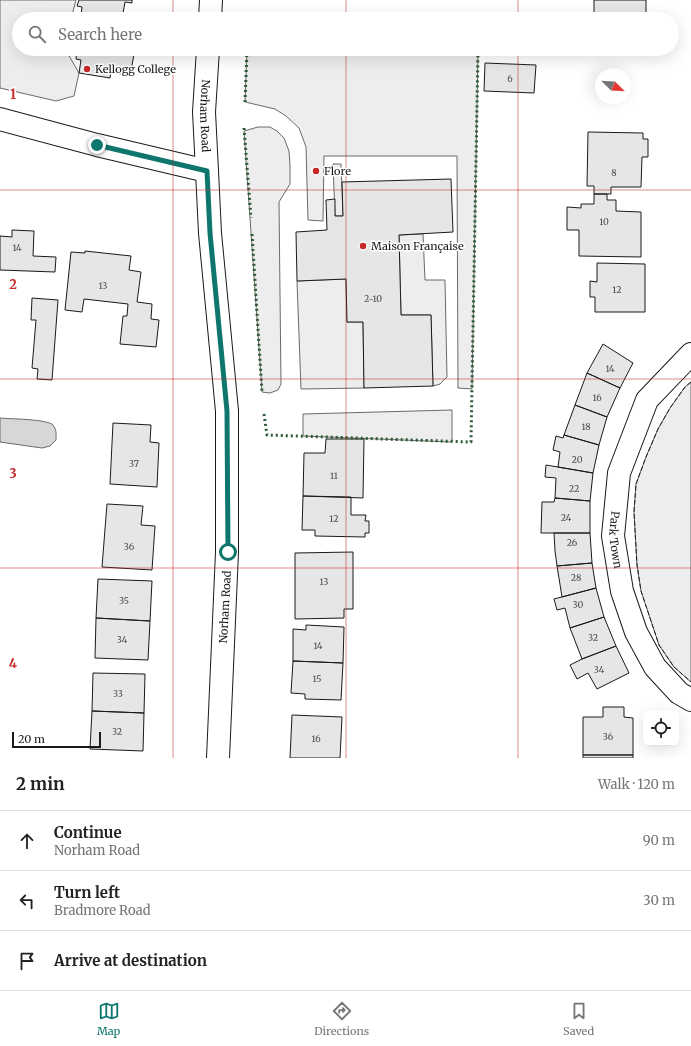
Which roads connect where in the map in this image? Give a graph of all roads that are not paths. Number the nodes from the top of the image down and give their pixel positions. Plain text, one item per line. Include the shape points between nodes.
1 (211, 0) edge
2 (210, 12) edge
3 (208, 56) edge
4 (0, 119) edge
5 (207, 171) junction
6 (691, 354) edge
7 (691, 700) edge
8 (218, 758) edge

1 - 2 street
3 - 5 street, Norham Road via 204,112
4 - 5 street
5 - 8 street, Norham Road via 210,233 227,411 228,552
6 - 7 street, Park Town via 647,400 619,473 613,536 622,591 636,632 655,667 679,693

